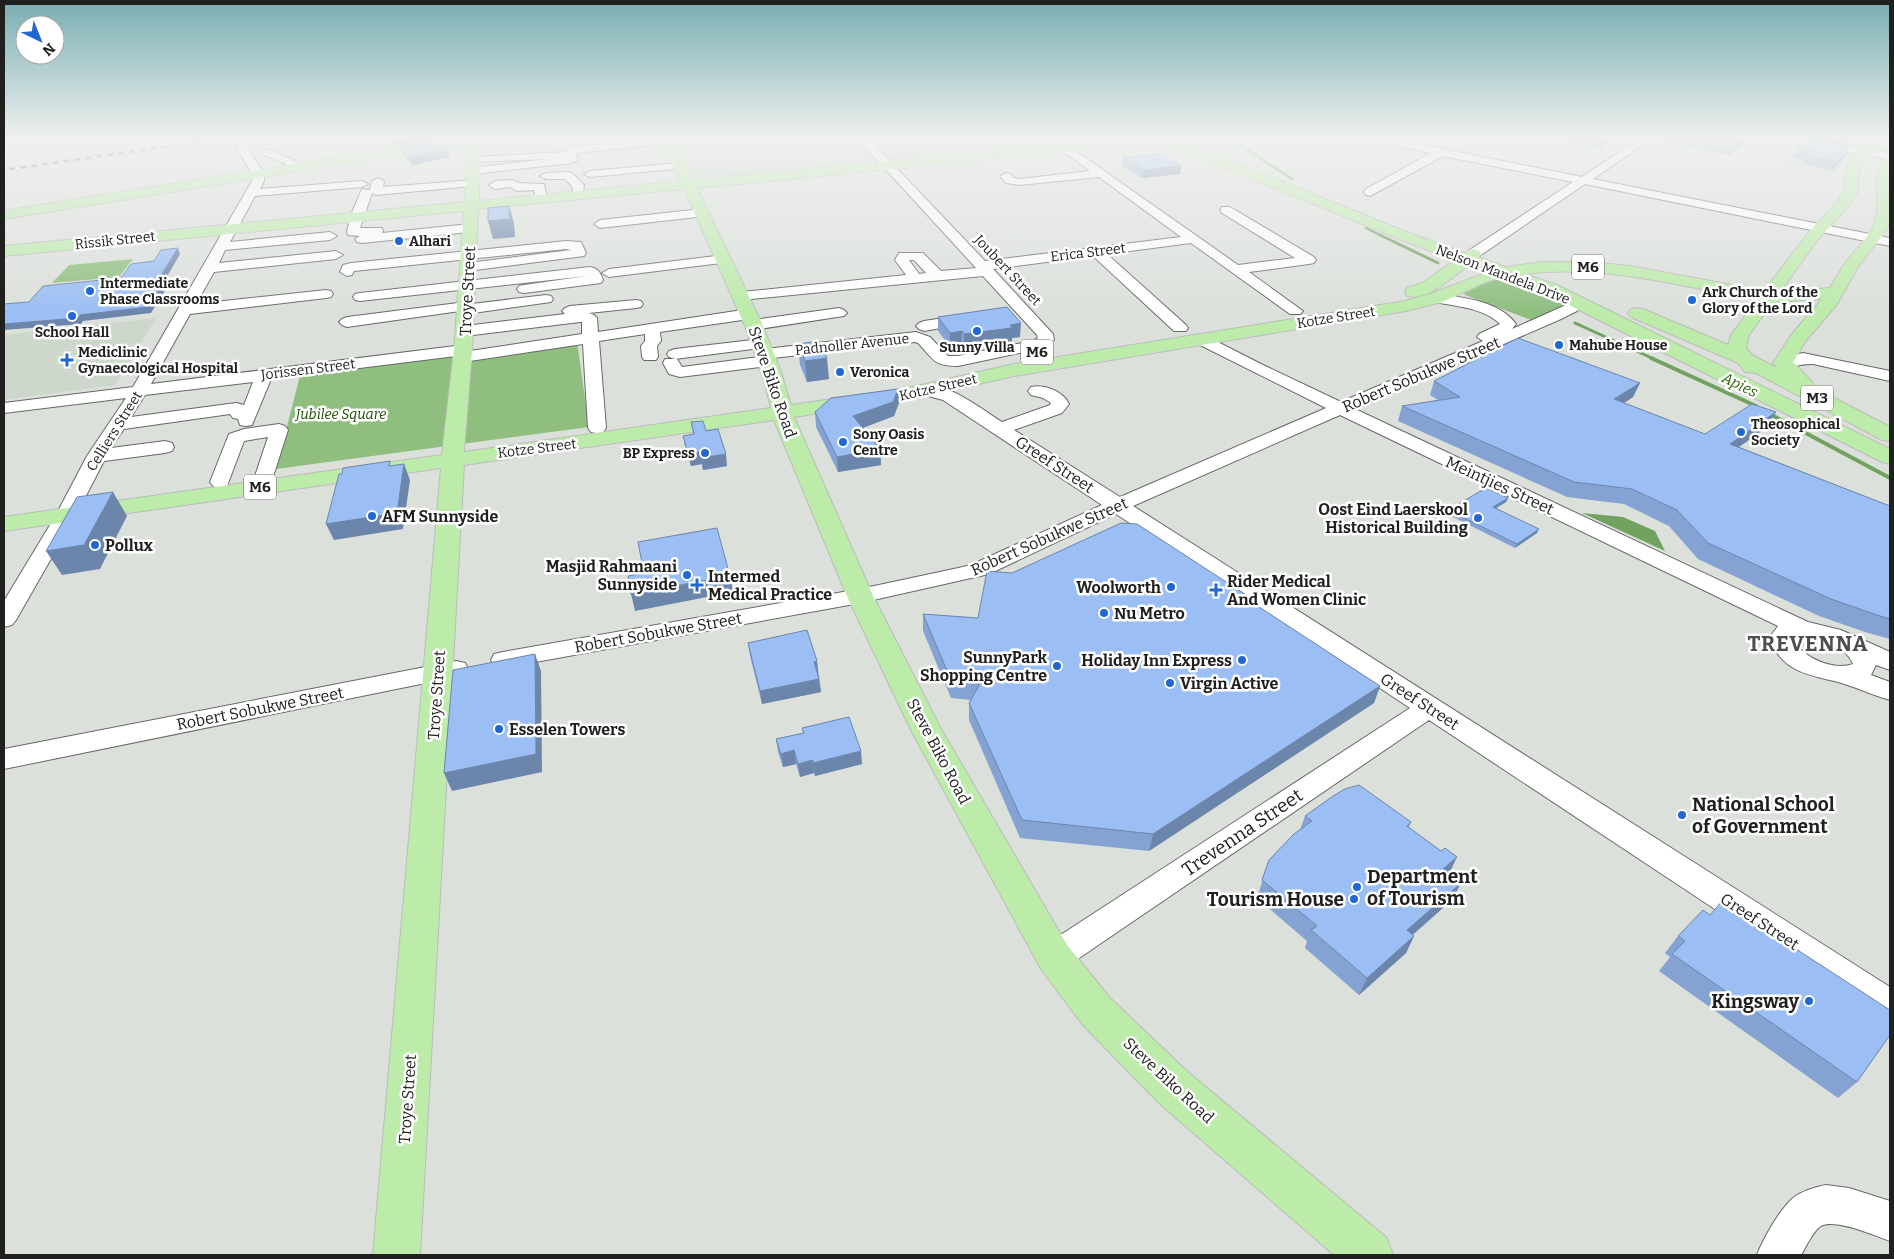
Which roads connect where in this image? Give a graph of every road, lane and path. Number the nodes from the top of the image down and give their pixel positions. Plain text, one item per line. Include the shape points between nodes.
1 (123, 196) edge
2 (264, 196) edge
3 (279, 196) edge
4 (362, 196) edge
5 (472, 196) edge
6 (541, 196) edge
7 (574, 196) edge
8 (694, 196) edge
9 (915, 196) edge
10 (1131, 196) edge
11 (1305, 196) edge
12 (1320, 196) edge
13 (1563, 196) edge
14 (1659, 196) edge
15 (1848, 196) edge
16 (1884, 196) edge
17 (248, 197) junction
18 (541, 199) junction
19 (1226, 210) dead end
20 (702, 213) junction
21 (4, 215) edge
22 (356, 217) junction
23 (600, 224) dead end
24 (400, 226) dead end
25 (1820, 228) junction
26 (231, 229) junction
27 (414, 232) dead end
28 (565, 234) dead end
29 (581, 234) dead end
30 (330, 236) dead end
31 (362, 239) dead end
32 (1194, 239) junction
33 (1873, 239) junction
34 (1890, 242) edge
35 (4, 251) edge
36 (339, 251) dead end
37 (354, 251) dead end
38 (1094, 251) junction
39 (721, 253) junction
40 (635, 256) dead end
41 (1469, 256) junction
42 (469, 259) junction
43 (1309, 260) junction
44 (212, 261) junction
45 (320, 264) dead end
46 (1109, 264) junction
47 (1090, 267) dead end
48 (1236, 269) junction
49 (1324, 269) dead end
50 (1504, 269) junction
51 (347, 272) dead end
52 (988, 272) junction
53 (609, 273) dead end
54 (937, 276) junction
55 (1013, 276) dead end
56 (380, 278) dead end
57 (915, 278) junction
58 (524, 289) dead end
59 (1459, 289) junction
60 (212, 292) dead end
61 (1433, 292) junction
62 (1835, 293) junction
63 (582, 295) dead end
64 (742, 296) junction
65 (1764, 303) junction
66 (636, 304) dead end
67 (606, 307) junction
68 (1570, 307) junction
69 (1295, 311) junction
70 (184, 312) junction
71 (1024, 312) junction
72 (839, 313) dead end
73 (1006, 314) edge
74 (988, 317) edge
75 (751, 319) junction
76 (1654, 320) junction
77 (490, 321) dead end
78 (924, 326) dead end
79 (1535, 326) junction
80 (652, 328) junction
81 (1180, 328) junction
82 (464, 331) junction
83 (611, 334) junction
84 (590, 338) junction
85 (1200, 339) junction
86 (1046, 340) joint
87 (1796, 340) junction
88 (463, 354) junction
89 (1461, 356) junction
90 (650, 357) dead end
91 (766, 357) junction
92 (1745, 358) junction
93 (673, 359) dead end
94 (1783, 363) junction
95 (1882, 374) edge
96 (264, 375) junction
97 (692, 381) dead end
98 (942, 390) junction
99 (139, 391) junction
100 (1037, 391) dead end
101 (1823, 401) junction
102 (4, 408) edge
103 (781, 408) junction
104 (1341, 409) junction
105 (1811, 419) junction
106 (118, 424) junction
107 (597, 428) junction
108 (1000, 429) junction
109 (1890, 435) edge
110 (166, 447) dead end
111 (454, 453) junction
112 (97, 456) junction
113 (1890, 458) edge
114 (265, 476) junction
115 (220, 482) junction
116 (1118, 505) junction
117 (69, 510) junction
118 (4, 514) edge
119 (4, 524) edge
120 (860, 596) junction
121 (4, 620) edge
122 (1802, 628) junction
123 (1843, 640) junction
124 (1890, 662) edge
125 (438, 672) junction
126 (1844, 675) junction
127 (1890, 691) edge
128 (1430, 707) junction
129 (4, 759) edge
130 (1054, 957) junction
131 (1890, 1006) edge
132 (1890, 1221) edge
133 (396, 1255) edge
134 (1370, 1255) edge
135 (1777, 1255) edge

1 - 21 main road
2 - 17 street
3 - 17 street
4 - 22 street
5 - 42 main road, Troye Street
6 - 18 street
7 - 18 main road, Rissik Street
8 - 20 main road, Steve Biko Road
9 - 52 street, Joubert Street
10 - 32 street
11 - 41 main road, Nelson Mandela Drive / M3 via 1396,233
12 - 41 main road, Nelson Mandela Drive / M3
13 - 41 street
14 - 25 street
15 - 25 main road
16 - 33 main road via 1882,222
17 - 26 street, Celliers Street
18 - 42 main road, Rissik Street
19 - 43 street
20 - 23 street
20 - 39 main road, Steve Biko Road
22 - 24 street via 353,232 356,233
22 - 26 main road, Rissik Street
22 - 42 main road, Rissik Street
25 - 33 street
25 - 65 main road
26 - 35 main road, Rissik Street
26 - 44 street, Celliers Street
27 - 42 street via 418,224
28 - 42 street
29 - 42 street
30 - 44 street
31 - 42 street
32 - 38 street, Erica Street
32 - 48 street
33 - 34 street
33 - 62 main road
36 - 44 street
37 - 42 street
38 - 46 street
38 - 52 street, Erica Street
39 - 40 street
39 - 53 street
39 - 64 main road, Steve Biko Road
41 - 50 main road, Nelson Mandela Drive / M3
41 - 50 main road, Nelson Mandela Drive / M3
41 - 61 main road, Kotze Street / M6
42 - 42 street via 578,253 576,245 572,244
42 - 42 street via 354,309
42 - 51 street via 351,267
42 - 56 street
42 - 58 street via 590,271 596,280
42 - 63 street
42 - 82 main road, Troye Street
43 - 48 street
43 - 49 street
44 - 45 street
44 - 70 street, Celliers Street
46 - 47 street
46 - 81 street
48 - 69 street
50 - 59 main road, Kotze Street / M6
50 - 61 main road via 1477,269
50 - 65 main road, Kotze Street / M6 via 1557,266 1613,269 1660,276
50 - 68 main road, Nelson Mandela Drive / M3 via 1551,289
50 - 76 main road, Nelson Mandela Drive / M3 via 1592,294
52 - 54 street
52 - 55 street
52 - 71 street, Joubert Street
54 - 57 street
54 - 57 street via 918,256 904,256 902,260
57 - 64 street via 859,283 867,295 865,297 849,297 839,285
59 - 61 main road, Kotze Street / M6
59 - 79 street via 1471,301
60 - 70 street
61 - 69 main road, Kotze Street / M6
61 - 85 main road, Kotze Street / M6 via 1406,306
61 - 89 street via 1501,317 1508,324 1463,349
62 - 65 main road, Kotze Street / M6
62 - 87 main road
64 - 75 main road, Steve Biko Road
65 - 76 main road via 1738,326 1722,329
65 - 92 main road via 1740,335 1738,348
66 - 67 street
67 - 77 street
67 - 83 street
68 - 79 street, Robert Sobukwe Street
68 - 105 main road, Nelson Mandela Drive / M3 via 1605,316
69 - 81 main road, Kotze Street / M6
70 - 70 street via 319,294
70 - 99 street, Celliers Street
71 - 73 street
71 - 86 street, Joubert Street via 1045,334
72 - 75 street, Jorissen Street
74 - 78 street
75 - 80 street, Jorissen Street
75 - 91 main road, Steve Biko Road
76 - 92 main road, Nelson Mandela Drive / M3
79 - 89 street, Robert Sobukwe Street
80 - 83 street, Jorissen Street
80 - 90 street
81 - 103 main road, Kotze Street / M6 via 1065,346 932,378
82 - 84 street via 584,317 589,318
82 - 88 main road, Troye Street
83 - 84 street, Jorissen Street
84 - 88 street, Jorissen Street
84 - 107 street
85 - 98 main road, Kotze Street / M6 via 1006,371
85 - 104 street, Meintjies Street
86 - 91 street, Padnoller Avenue via 1037,345 958,361 944,361 924,340 916,337
87 - 94 main road
87 - 95 street
88 - 96 street, Jorissen Street
88 - 111 main road, Troye Street
89 - 104 street, Robert Sobukwe Street
91 - 93 street via 680,372 675,370
91 - 97 street
91 - 103 main road, Steve Biko Road
92 - 101 main road, Nelson Mandela Drive / M3
92 - 105 main road via 1768,386
94 - 95 street via 1813,358
94 - 101 main road
96 - 99 street, Jorissen Street
96 - 106 street via 243,417 240,409 236,408
98 - 103 main road, Kotze Street / M6
98 - 108 street, Greef Street
99 - 102 street, Jorissen Street
99 - 106 street, Celliers Street
100 - 108 street via 1049,394 1060,404 1056,409
101 - 109 main road, Nelson Mandela Drive / M3
103 - 107 main road, Kotze Street / M6
103 - 111 main road, Kotze Street / M6
103 - 120 main road, Steve Biko Road
104 - 116 street, Robert Sobukwe Street
104 - 122 street, Meintjies Street
105 - 113 main road, Nelson Mandela Drive / M3
106 - 112 street, Celliers Street
107 - 111 main road, Kotze Street / M6
108 - 116 street, Greef Street
110 - 112 street
111 - 114 main road, Kotze Street / M6
111 - 117 main road, Kotze Street / M6
111 - 125 main road, Troye Street
112 - 117 street, Celliers Street
114 - 115 main road, Kotze Street / M6
114 - 115 street via 279,430 236,438
115 - 117 main road, Kotze Street / M6
116 - 120 street, Robert Sobukwe Street via 981,569
116 - 128 street, Greef Street
117 - 118 main road, Kotze Street / M6
117 - 119 main road, Kotze Street / M6
117 - 121 street, Celliers Street
120 - 125 street, Robert Sobukwe Street
120 - 130 main road, Steve Biko Road via 926,730
122 - 123 street, Meintjies Street
122 - 126 street via 1782,634 1786,650 1811,667
123 - 124 street
123 - 126 street via 1859,652 1865,664 1860,672
125 - 129 street, Robert Sobukwe Street
125 - 133 main road, Troye Street
126 - 127 street
128 - 130 street, Trevenna Street
128 - 131 street, Greef Street
130 - 134 main road, Steve Biko Road via 1096,1011 1174,1088
132 - 135 street via 1847,1207 1824,1204 1808,1211

